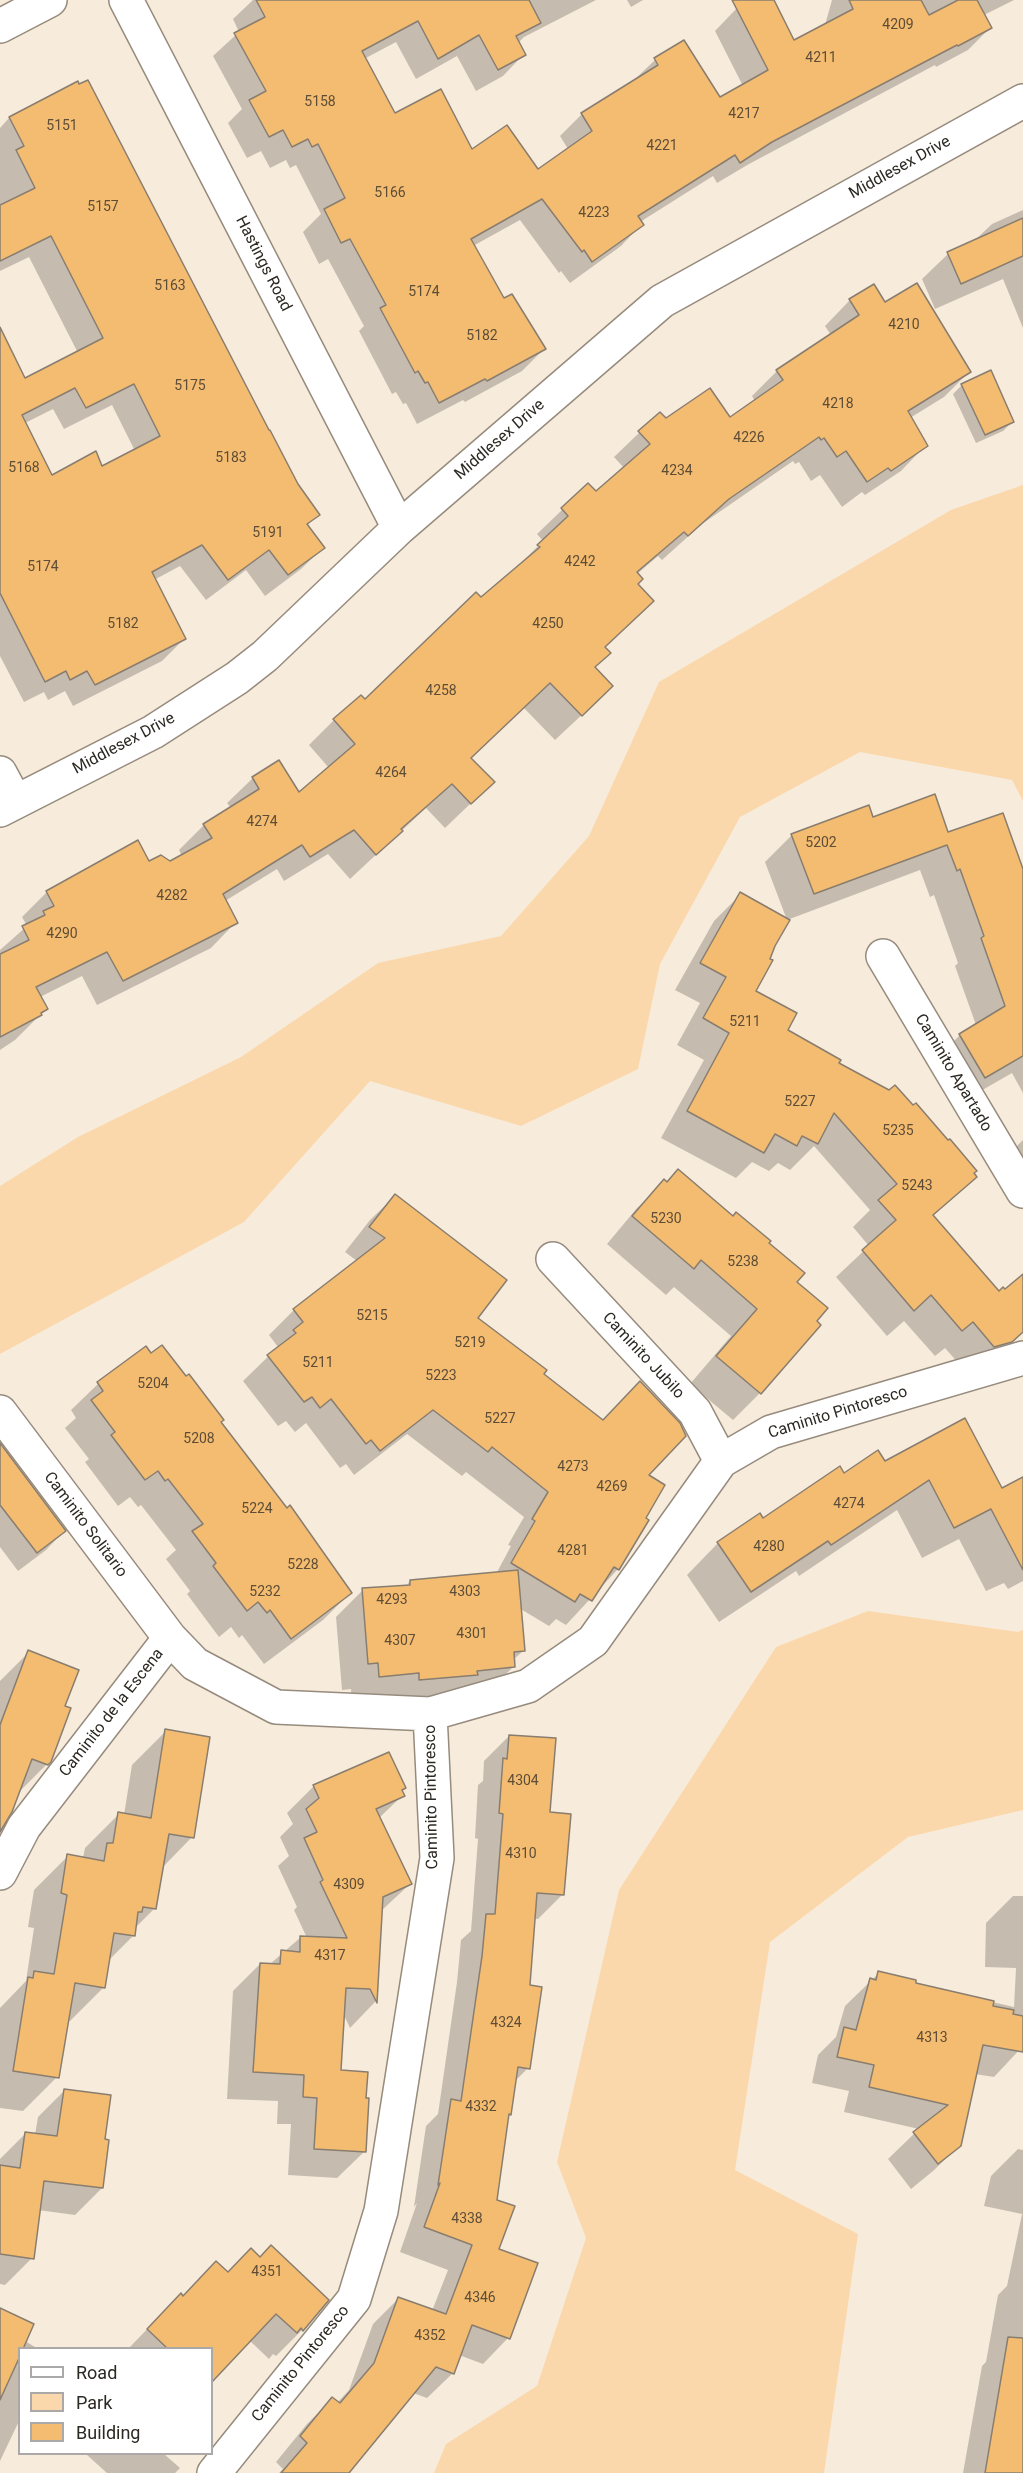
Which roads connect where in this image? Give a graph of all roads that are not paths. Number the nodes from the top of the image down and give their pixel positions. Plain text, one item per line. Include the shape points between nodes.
1 (50, 0) edge
2 (126, 0) edge
3 (0, 26) edge
4 (1023, 102) edge
5 (399, 528) junction
6 (0, 773) edge
7 (7, 806) edge
8 (883, 956) dead end
9 (1023, 1191) edge
10 (553, 1259) dead end
11 (1023, 1358) edge
12 (0, 1412) edge
13 (721, 1461) junction
14 (170, 1638) junction
15 (430, 1714) junction
16 (0, 1873) edge
17 (214, 2473) edge

1 - 3 street
2 - 5 street, Hastings Road
4 - 5 street, Middlesex Drive via 662,301
5 - 7 street, Middlesex Drive via 237,678 153,732
6 - 7 street
8 - 9 street, Caminito Apartado
10 - 13 street, Caminito Jubilo via 695,1412
11 - 13 street, Caminito Pintoresco via 771,1431
12 - 14 street, Caminito Solitario
13 - 15 street, Caminito Pintoresco via 593,1641 528,1686
14 - 15 street, Caminito de la Escena via 195,1664 276,1707
14 - 16 street, Caminito de la Escena via 24,1827
15 - 17 street, Caminito Pintoresco via 436,1858 381,2211 354,2299

